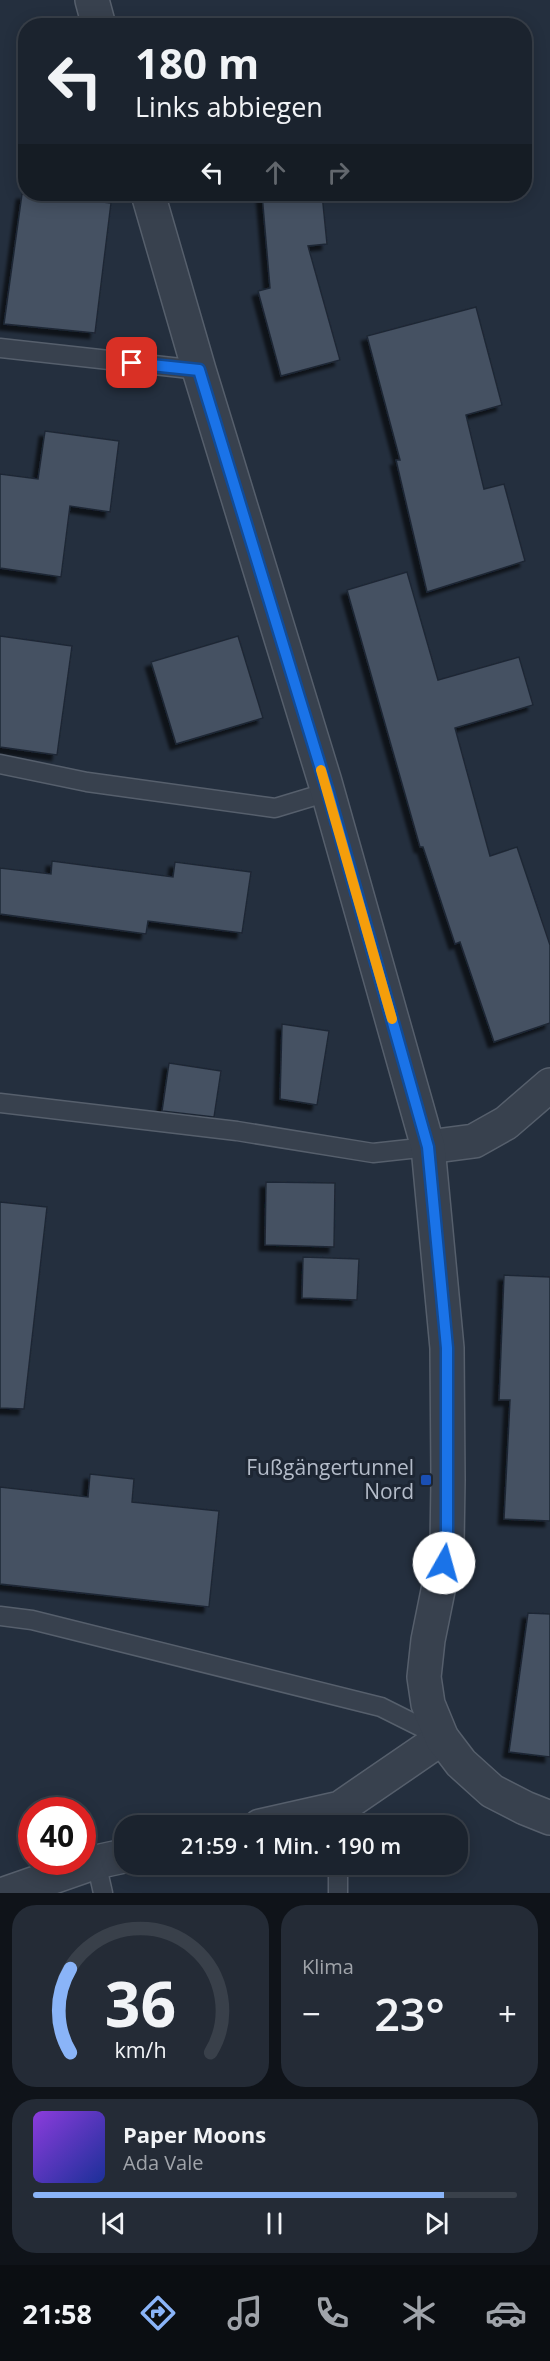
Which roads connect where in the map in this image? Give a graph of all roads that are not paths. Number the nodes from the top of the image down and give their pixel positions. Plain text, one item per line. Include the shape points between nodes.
1 (92, 0) edge
2 (97, 18) edge
3 (150, 201) edge
4 (0, 348) edge
5 (199, 370) junction
6 (0, 764) edge
7 (328, 792) junction
8 (550, 1085) edge
9 (0, 1103) edge
10 (428, 1147) junction
11 (0, 1616) edge
12 (442, 1737) junction
13 (342, 1815) edge
14 (550, 1818) edge
15 (108, 1870) edge
16 (338, 1875) edge
17 (7, 1893) edge
18 (338, 1893) edge

1 - 2 street
3 - 5 street
4 - 5 lane
5 - 7 street
6 - 7 lane via 87,782 275,808
7 - 10 street
8 - 10 street via 506,1123 474,1141
9 - 10 lane via 237,1131 374,1153
10 - 12 street via 447,1348 447,1546 424,1677 428,1704
11 - 12 lane via 32,1620 381,1707
12 - 13 street
12 - 14 street via 461,1763 492,1791
15 - 17 street
16 - 18 lane

